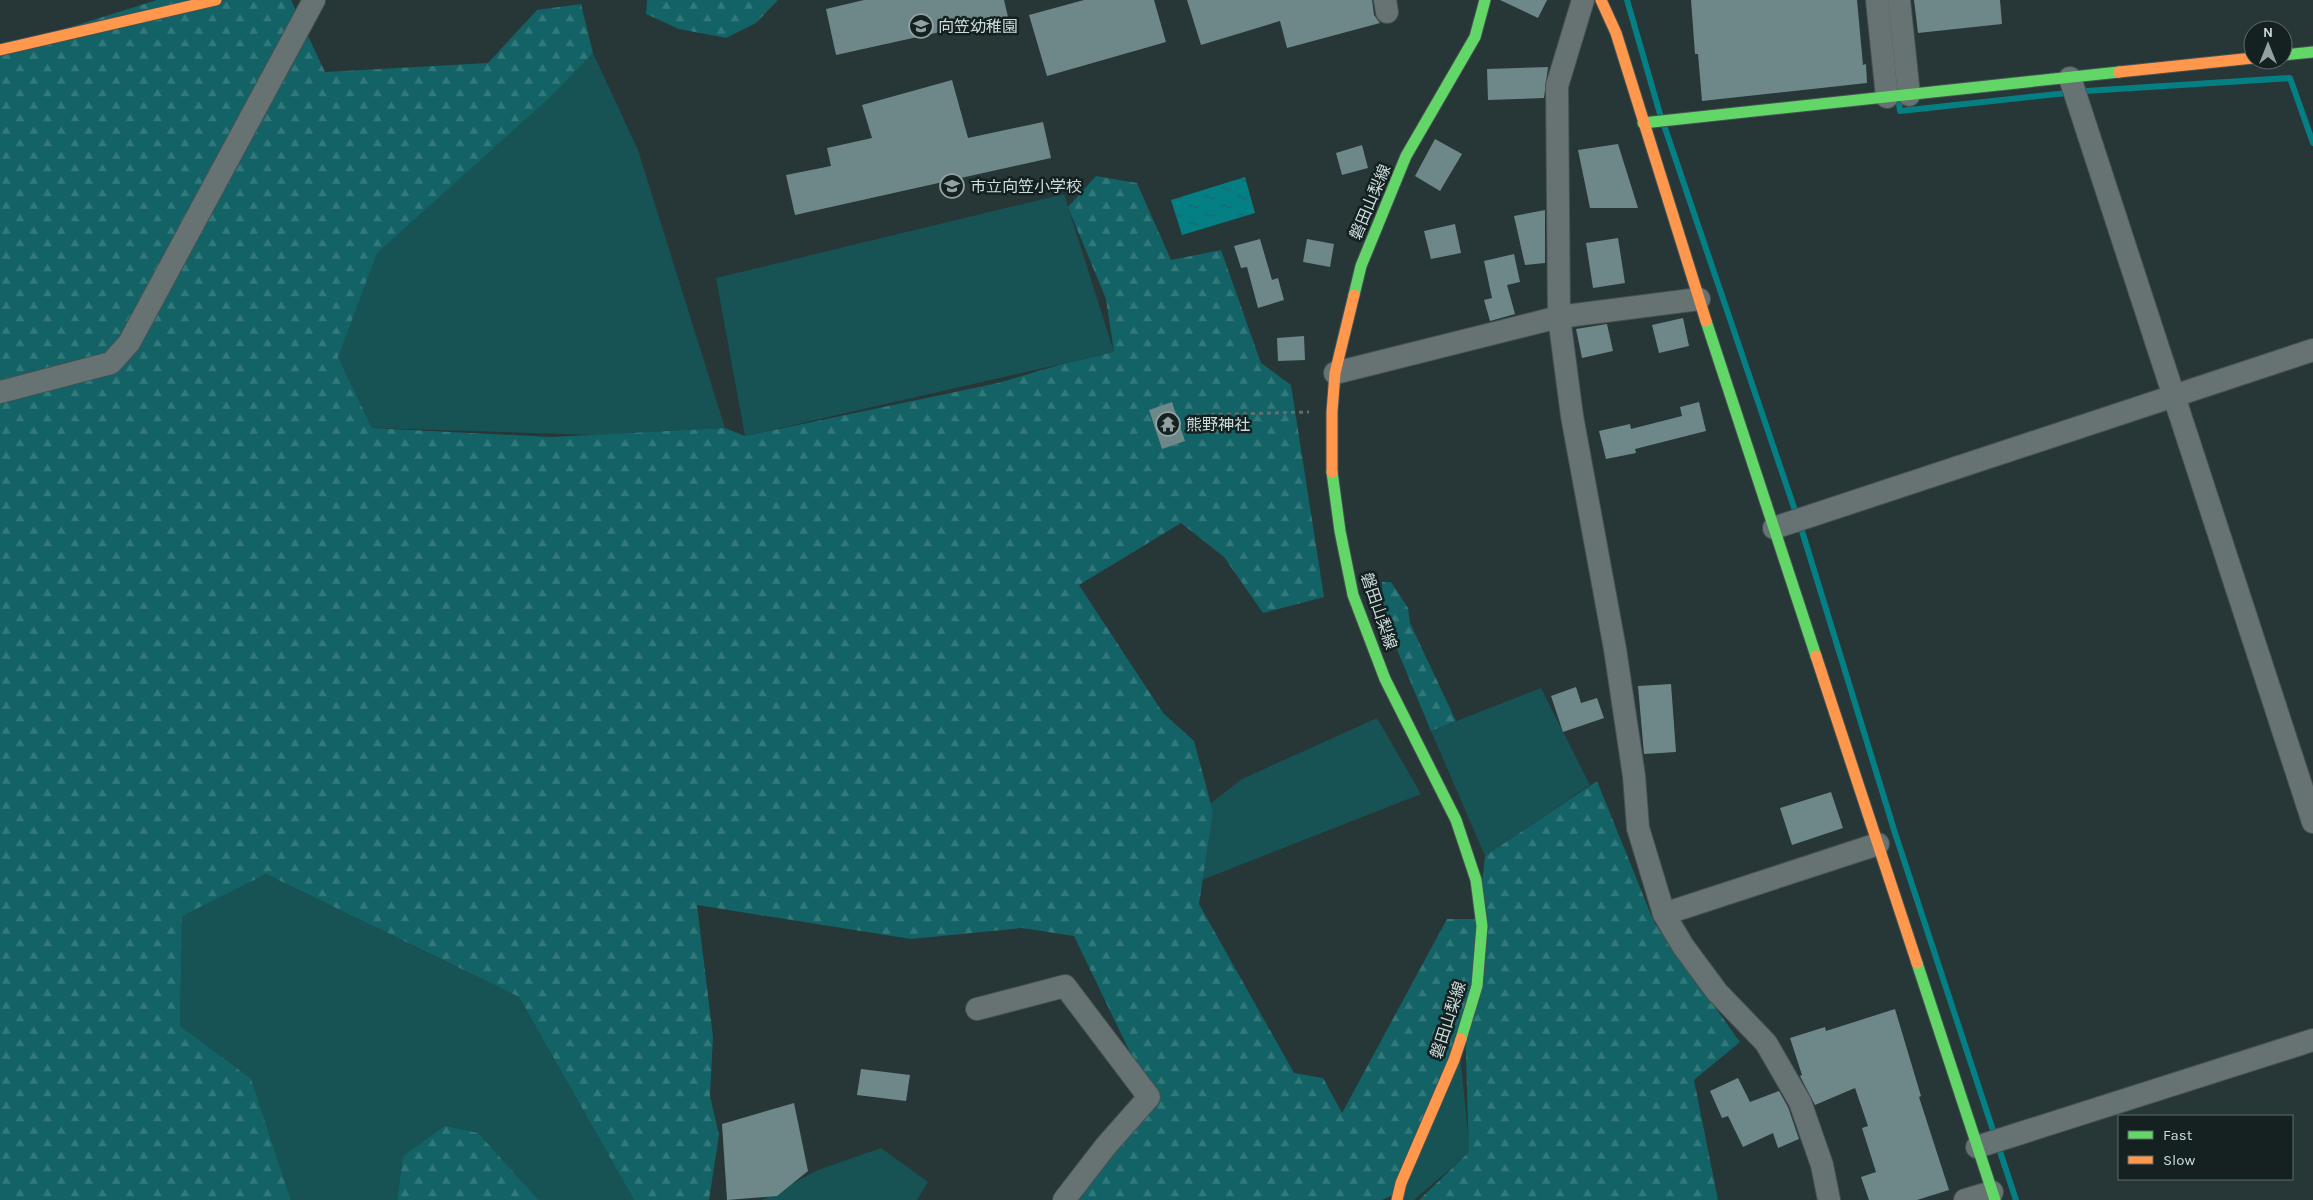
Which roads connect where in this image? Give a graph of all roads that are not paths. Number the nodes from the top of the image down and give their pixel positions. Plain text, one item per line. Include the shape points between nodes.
1 (216, 0) edge
2 (314, 0) edge
3 (1485, 0) edge
4 (1582, 0) edge
5 (1602, 0) edge
6 (1877, 0) edge
7 (1899, 0) edge
8 (0, 50) edge
9 (2313, 52) edge
10 (2293, 54) edge
11 (2243, 59) edge
12 (2070, 78) junction
13 (1898, 96) junction
14 (1643, 123) junction
15 (1699, 299) junction
16 (1559, 317) junction
17 (2313, 350) edge
18 (1336, 374) junction
19 (0, 392) edge
20 (2173, 396) junction
21 (1774, 528) junction
22 (2313, 822) edge
23 (1878, 844) junction
24 (1664, 914) junction
25 (977, 1009) dead end
26 (2313, 1040) edge
27 (1977, 1146) junction
28 (1993, 1196) edge
29 (1064, 1200) edge
30 (1397, 1200) edge
31 (1829, 1200) edge
32 (1965, 1200) edge

1 - 8 street
2 - 19 street via 129,343 110,363
3 - 18 street, 磐田山梨線 via 1475,37 1406,156 1361,266
4 - 16 street via 1557,86
5 - 14 street via 1616,33
6 - 13 street
7 - 13 street
9 - 10 street
11 - 12 street
12 - 13 street
12 - 20 street
13 - 14 street
14 - 15 street
15 - 16 street
15 - 21 street
16 - 18 street
16 - 24 street via 1571,411 1615,649 1634,776 1638,828
17 - 20 street
18 - 30 street, 磐田山梨線 via 1332,472 1353,595 1385,679 1456,820 1476,880 1482,926 1477,986 1454,1060 1401,1182
20 - 21 street
20 - 22 street
21 - 23 street
23 - 24 street
23 - 27 street
24 - 31 street via 1716,992 1766,1043 1800,1102 1822,1164
25 - 29 street via 1065,986 1149,1097
26 - 27 street
27 - 28 street
28 - 32 street

